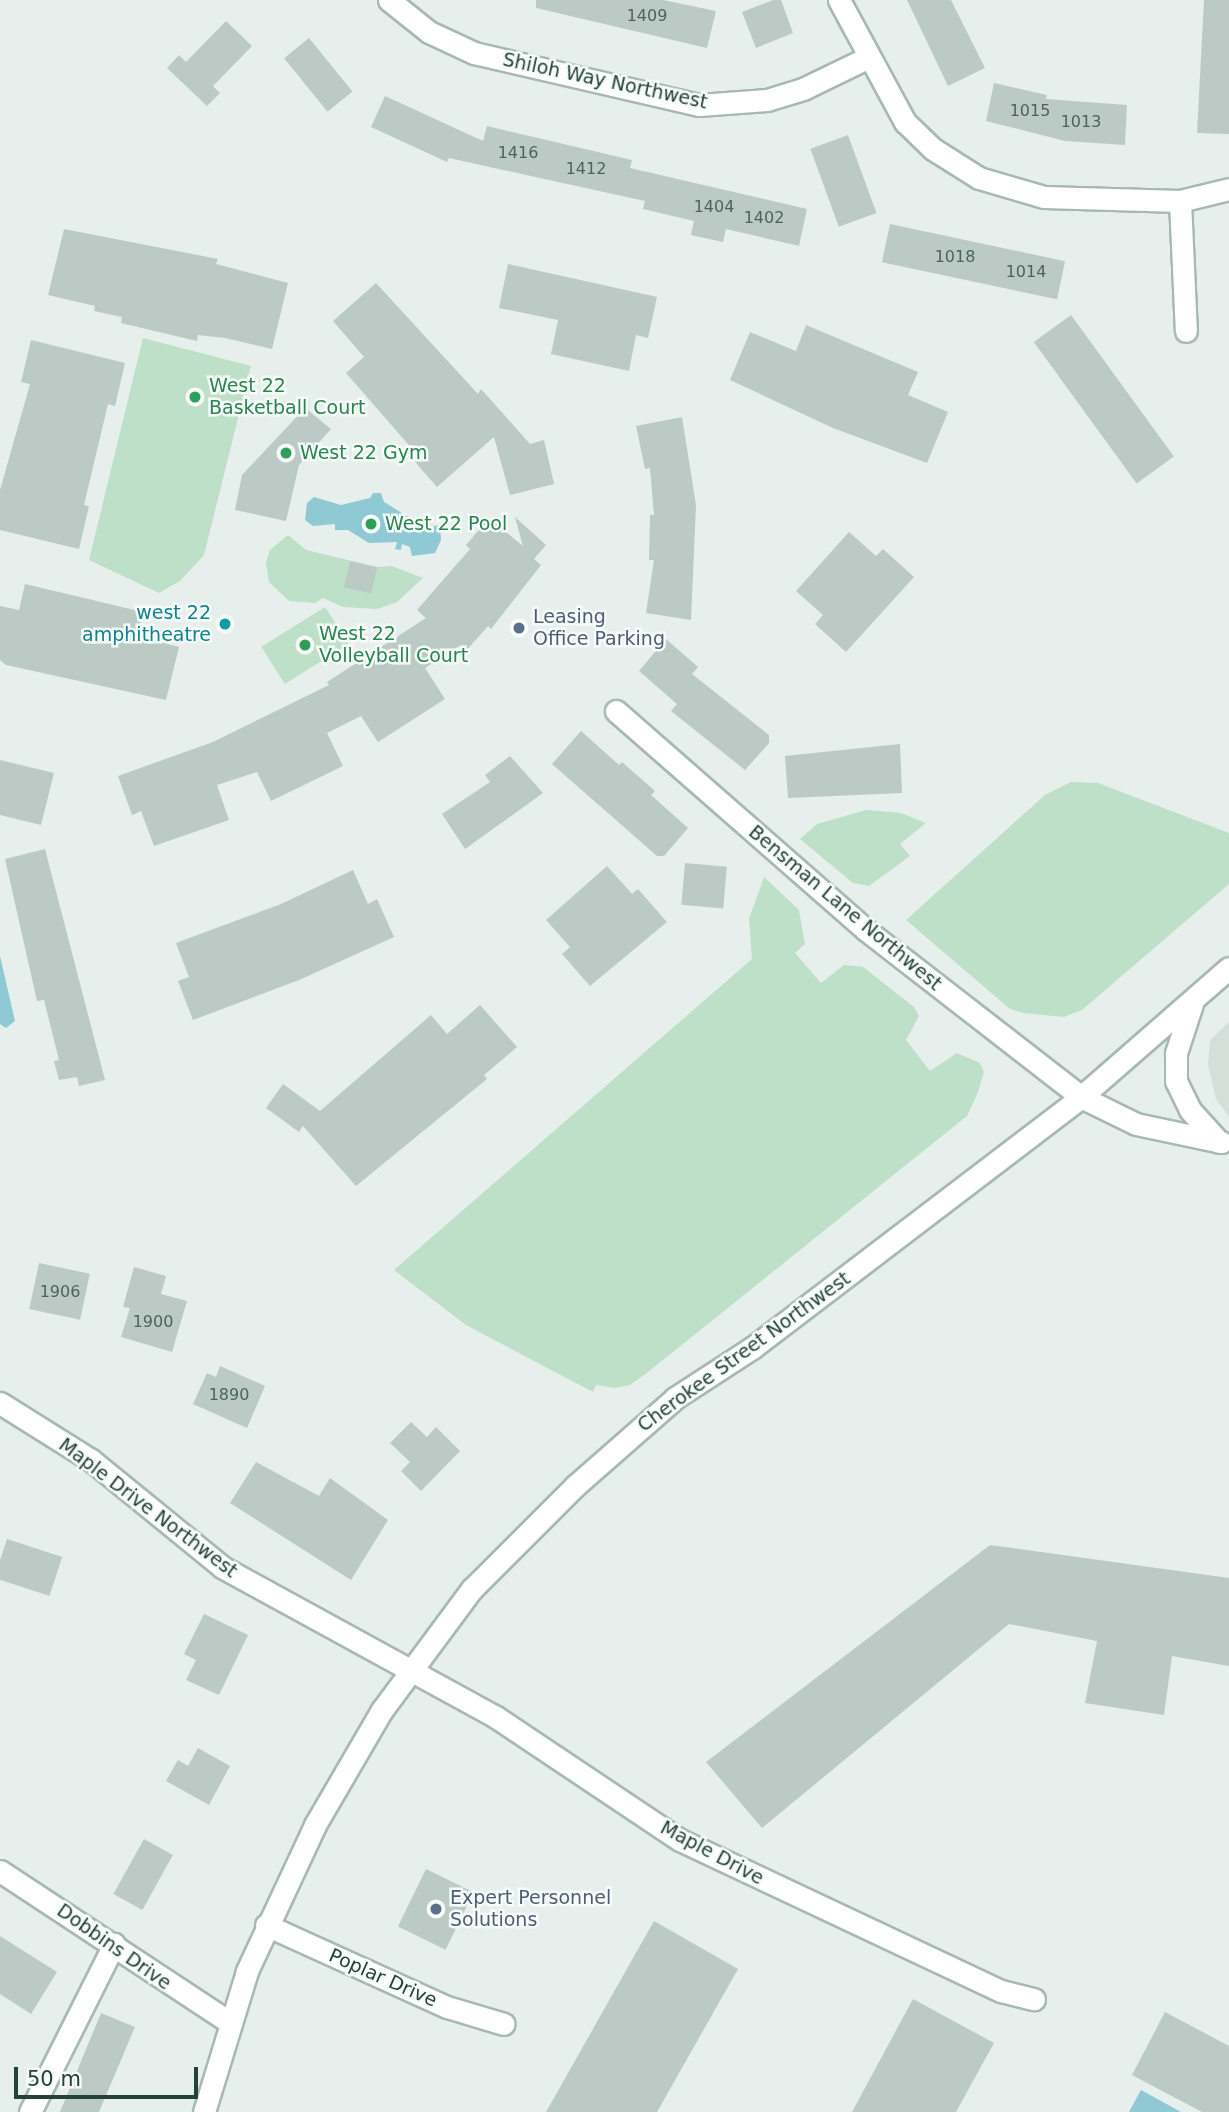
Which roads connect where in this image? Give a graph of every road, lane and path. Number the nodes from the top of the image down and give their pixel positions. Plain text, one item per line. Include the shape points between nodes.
1 (389, 0) edge
2 (839, 0) edge
3 (869, 57) junction
4 (1229, 189) edge
5 (1180, 201) junction
6 (1186, 331) dead end
7 (616, 711) dead end
8 (1229, 968) edge
9 (1193, 1002) junction
10 (1081, 1097) junction
11 (1224, 1143) edge
12 (0, 1403) edge
13 (411, 1668) junction
14 (0, 1871) edge
15 (266, 1925) junction
16 (114, 1944) junction
17 (1034, 1999) dead end
18 (229, 2022) junction
19 (503, 2024) dead end
20 (30, 2112) edge
21 (204, 2112) edge

1 - 3 street, Shiloh Way Northwest via 429,32 474,53 699,105 766,100 803,89
2 - 3 street
3 - 5 street via 905,122 933,149 979,178 1044,197
4 - 5 street
5 - 6 street
7 - 10 street, Bensman Lane Northwest via 866,930
8 - 9 street, Cherokee Street Northwest
9 - 10 street, Cherokee Street Northwest
9 - 11 street via 1176,1053 1176,1081 1190,1110
10 - 11 street, Bensman Lane Northwest via 1136,1124
10 - 13 street, Cherokee Street Northwest via 636,1431 500,1557
12 - 13 street, Maple Drive Northwest via 91,1460 222,1567
13 - 15 street, Cherokee Street Northwest via 356,1751
13 - 17 street, Maple Drive via 496,1717 680,1840 1002,1991
14 - 16 street, Dobbins Drive
15 - 18 street, Cherokee Street Northwest
15 - 19 street, Poplar Drive via 447,2007
16 - 18 street, Dobbins Drive
16 - 20 street
18 - 21 street, Cherokee Street Northwest

